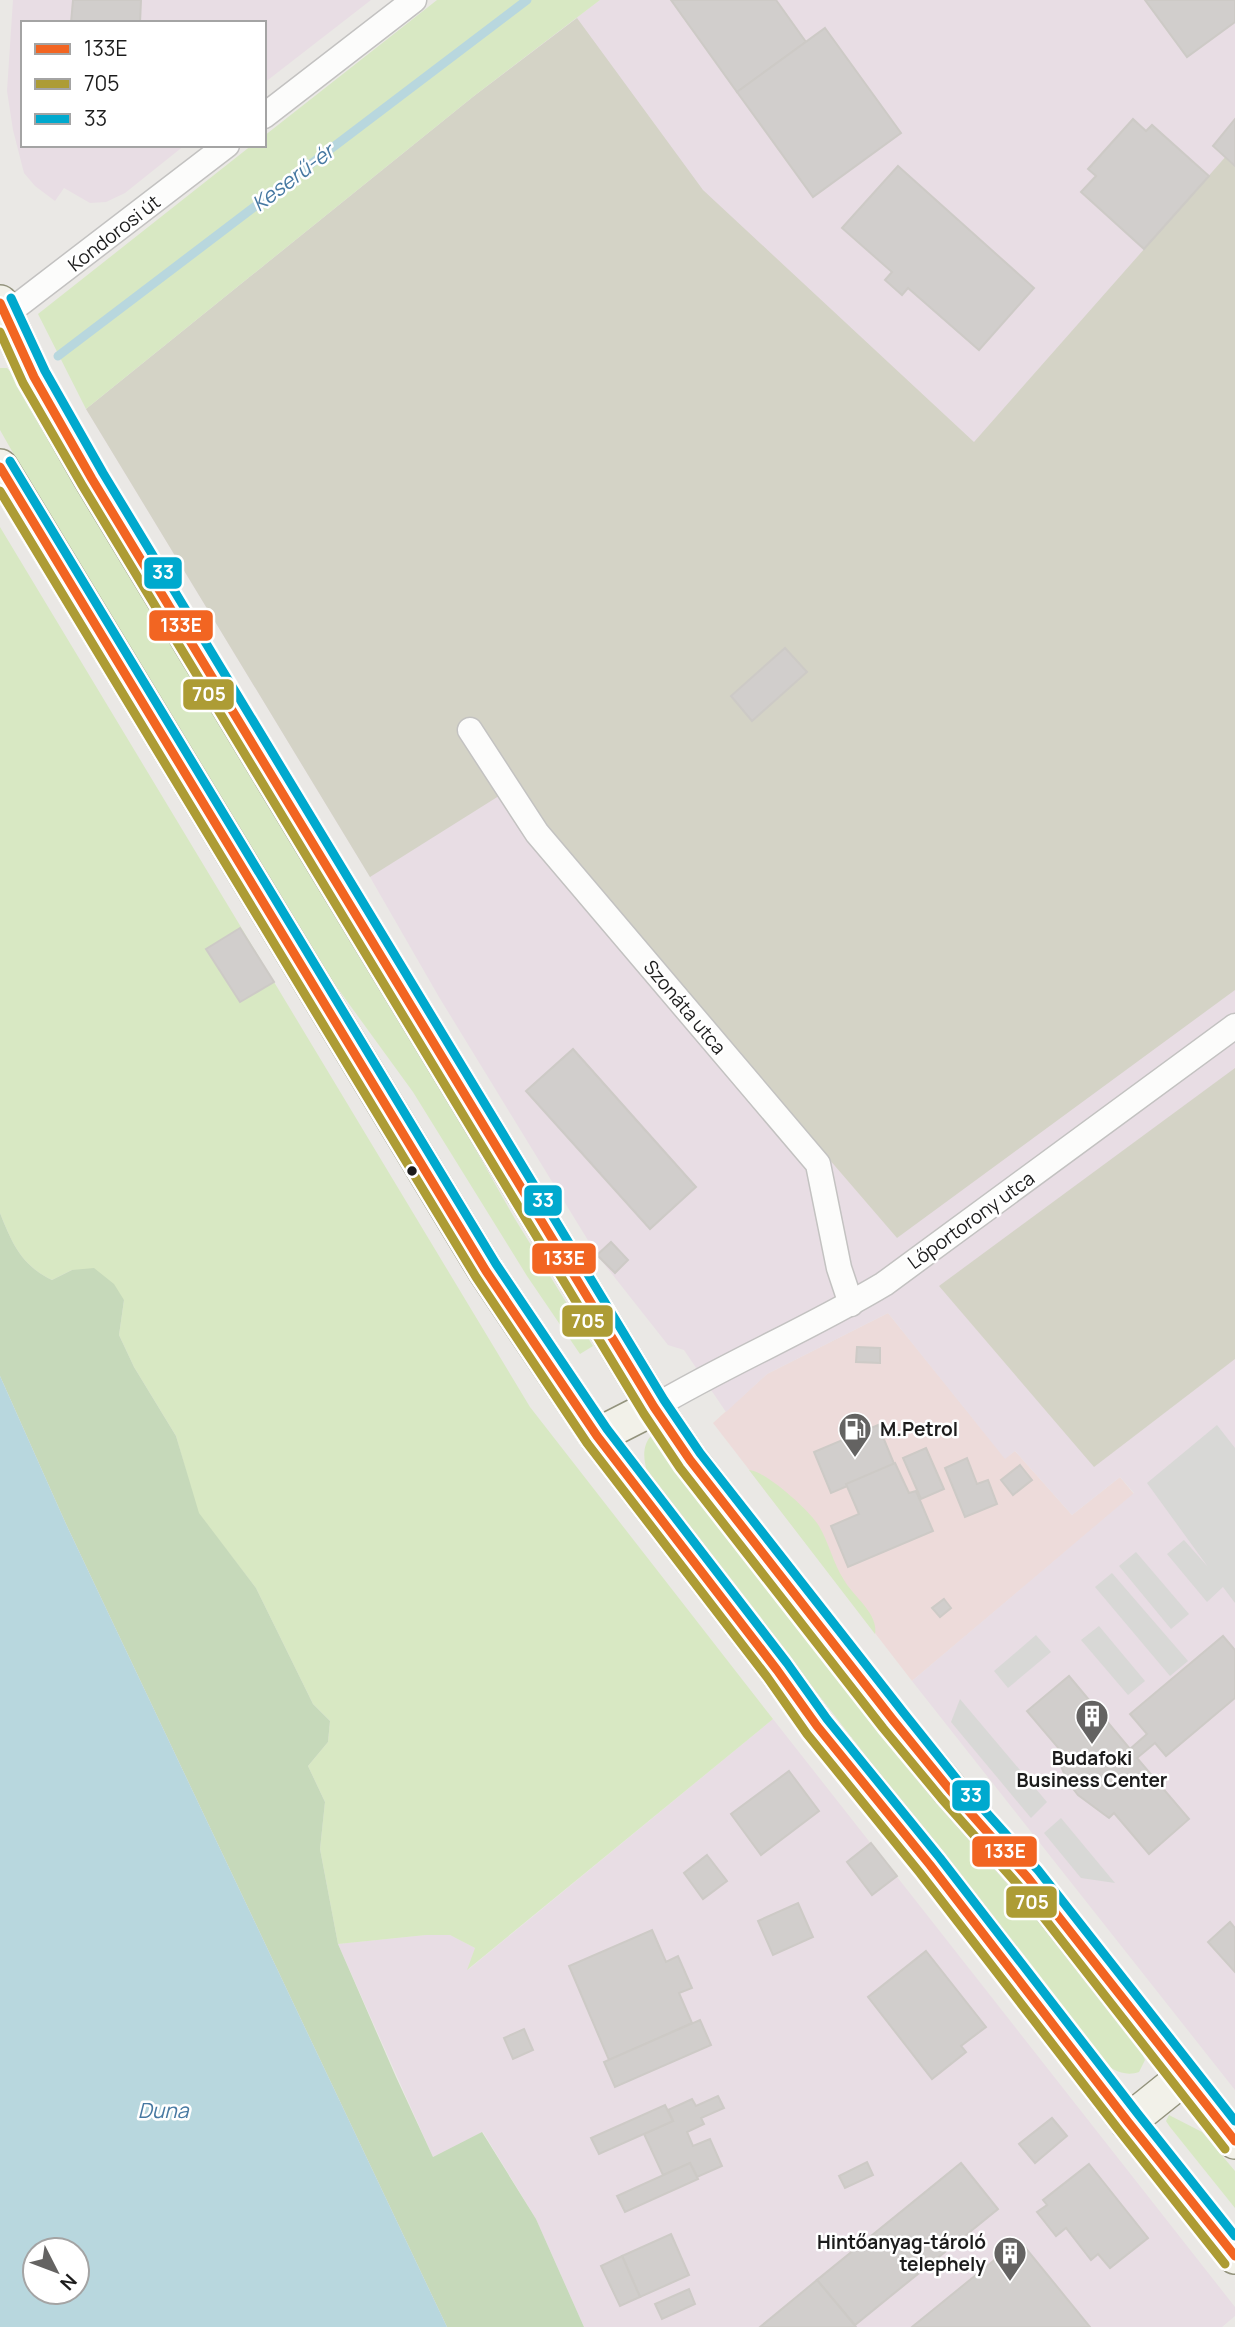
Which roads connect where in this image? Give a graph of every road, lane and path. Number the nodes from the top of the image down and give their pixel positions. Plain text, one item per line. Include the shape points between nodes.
1 (414, 0) edge
2 (266, 114) edge
3 (224, 147) edge
4 (2, 313) edge
5 (0, 467) edge
6 (470, 730) dead end
7 (1235, 1027) edge
8 (851, 1304) junction
9 (654, 1407) junction
10 (597, 1436) junction
11 (1184, 2077) junction
12 (1128, 2122) junction
13 (1235, 2141) edge
14 (1235, 2256) edge

1 - 2 street
3 - 4 street, Kondorosi út
4 - 9 main road via 92,479
5 - 10 main road via 486,1271
6 - 8 street, Szonáta utca via 537,833 818,1164
7 - 8 street, Lőportorony utca
8 - 9 street, Lőportorony utca
9 - 10 main road
9 - 11 main road via 690,1460 885,1709 1028,1878
10 - 12 main road via 817,1726
11 - 12 main road
11 - 13 main road
12 - 14 main road

